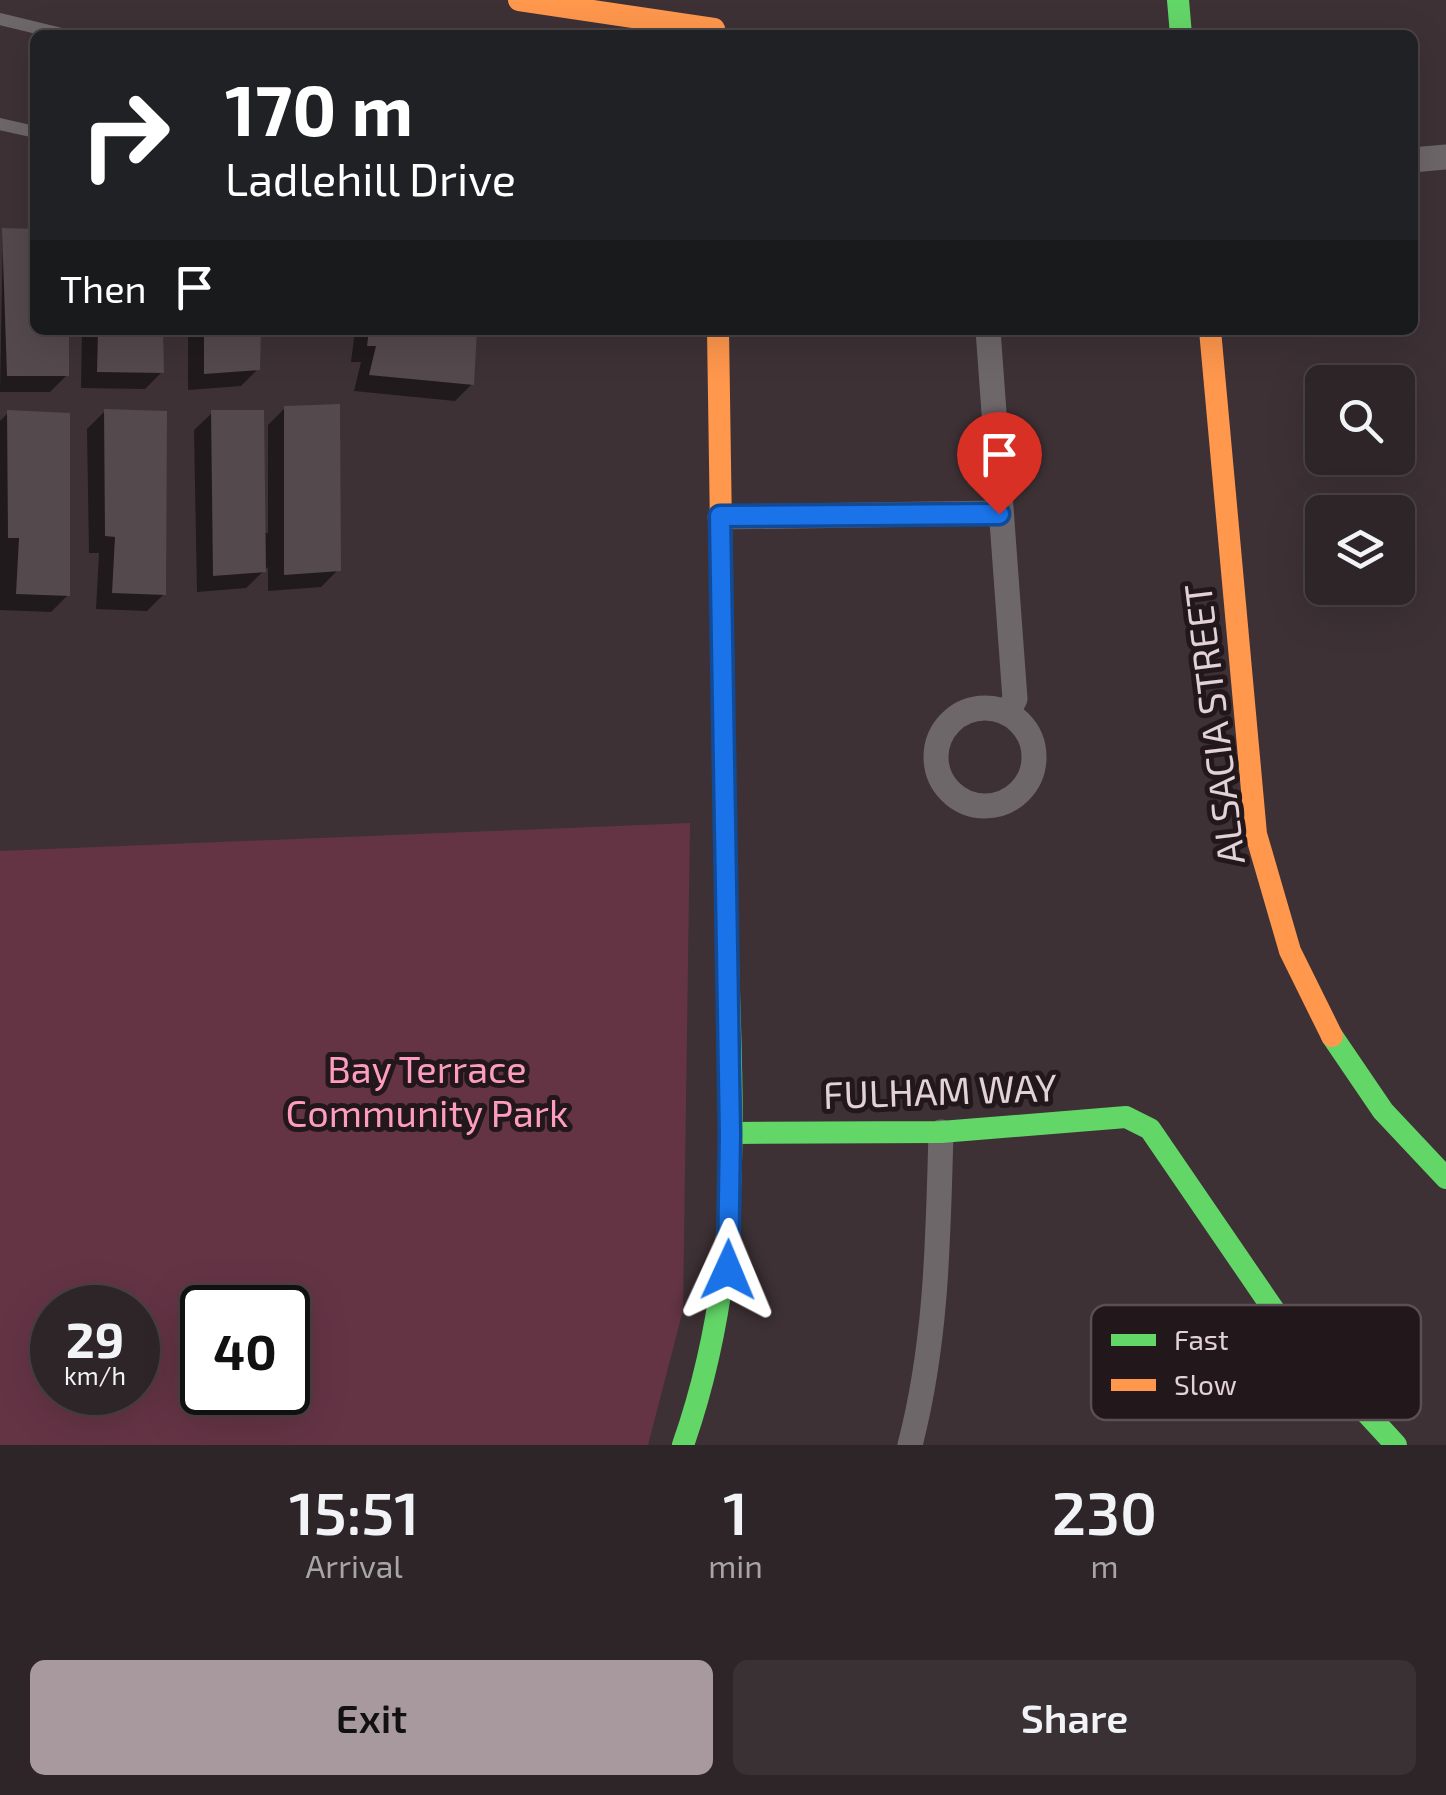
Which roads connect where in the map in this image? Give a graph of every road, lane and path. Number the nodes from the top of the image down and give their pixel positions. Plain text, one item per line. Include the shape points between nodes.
1 (518, 0) edge
2 (712, 0) edge
3 (1178, 0) edge
4 (0, 19) edge
5 (45, 30) edge
6 (702, 30) edge
7 (714, 30) edge
8 (1181, 30) edge
9 (0, 124) edge
10 (30, 131) edge
11 (1446, 158) edge
12 (1418, 160) edge
13 (718, 335) edge
14 (988, 335) edge
15 (1210, 335) edge
16 (999, 514) junction
17 (720, 516) junction
18 (1007, 713) dead end
19 (941, 1132) junction
20 (730, 1134) junction
21 (1446, 1178) edge
22 (1270, 1305) edge
23 (1373, 1420) edge
24 (683, 1445) edge
25 (910, 1445) edge
26 (1396, 1445) edge

1 - 6 street
2 - 7 street
3 - 8 street
4 - 5 lane
9 - 10 lane
11 - 12 street
13 - 17 street
14 - 16 street
15 - 21 street, ALSACIA STREET via 1256,834 1290,951 1329,1032 1383,1111
16 - 17 street
16 - 18 street via 1015,699
17 - 20 street
19 - 20 street, FULHAM WAY
19 - 22 street, FULHAM WAY via 1126,1117 1150,1128
19 - 25 street via 937,1294
20 - 24 street via 728,1270 700,1405
23 - 26 street, FULHAM WAY

